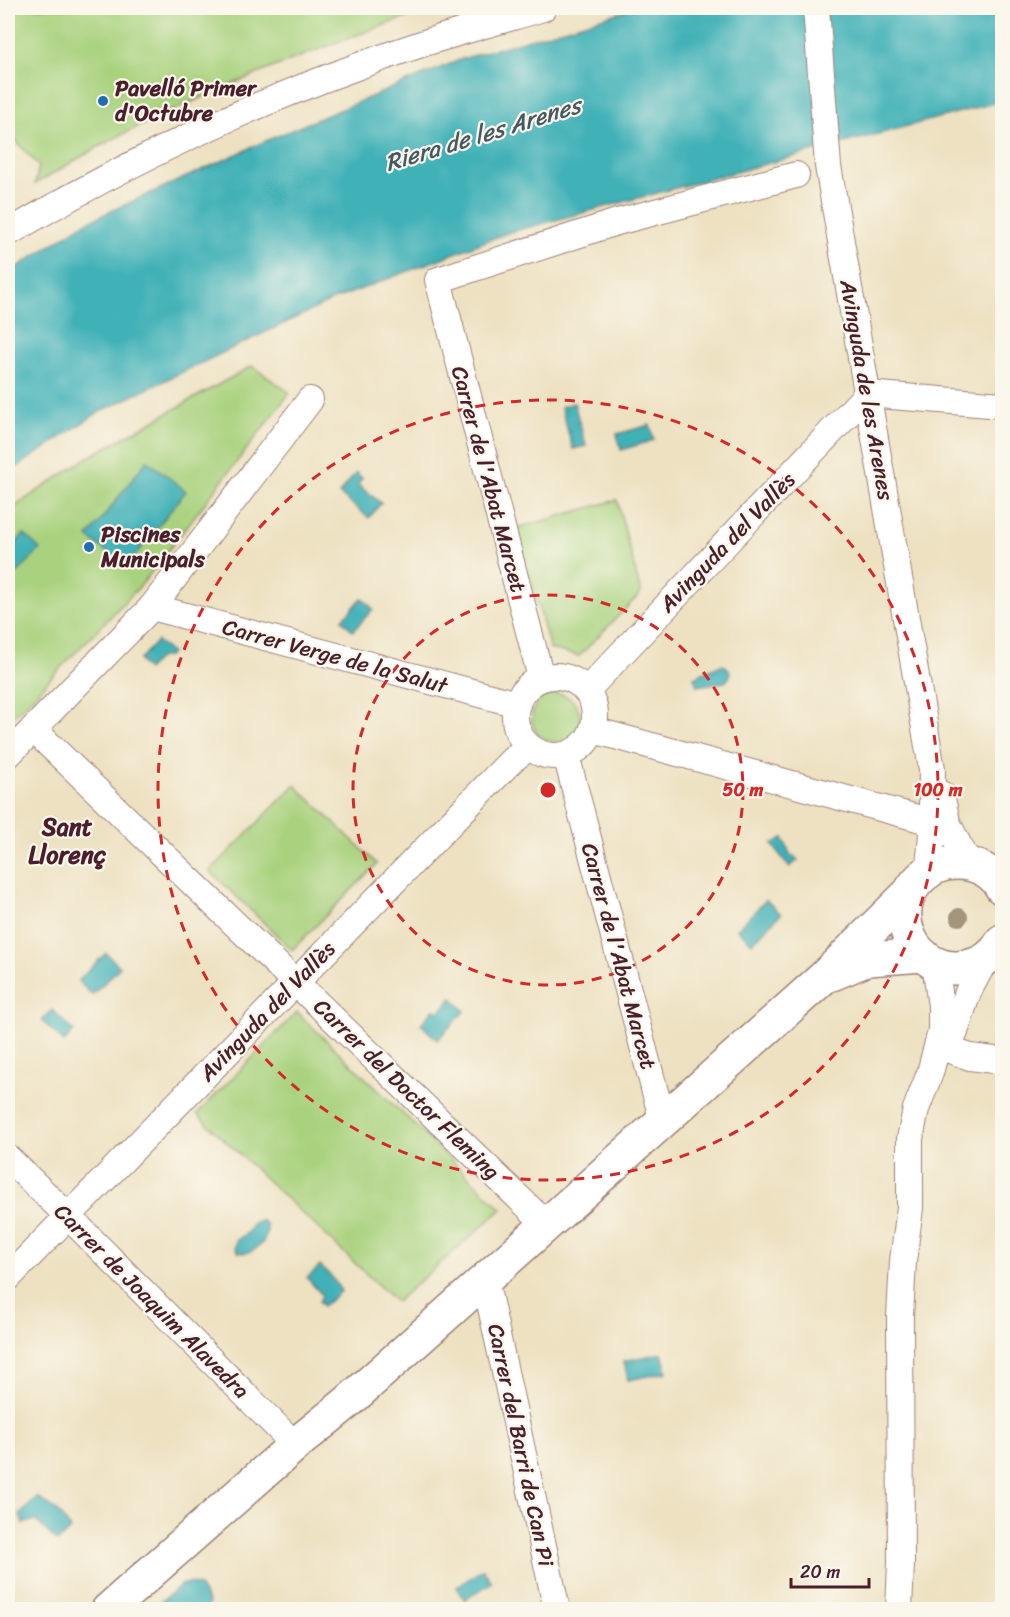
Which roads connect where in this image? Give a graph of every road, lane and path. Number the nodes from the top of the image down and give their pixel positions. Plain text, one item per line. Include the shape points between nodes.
1 (543, 8) edge
2 (816, 8) edge
3 (796, 175) dead end
4 (8, 233) edge
5 (867, 394) junction
6 (310, 400) dead end
7 (1002, 405) edge
8 (152, 607) junction
9 (541, 678) junction
10 (587, 690) junction
11 (517, 704) junction
12 (33, 729) junction
13 (593, 730) junction
14 (529, 747) junction
15 (8, 755) edge
16 (566, 755) junction
17 (932, 769) junction
18 (932, 822) junction
19 (990, 872) edge
20 (918, 883) junction
21 (994, 951) edge
22 (929, 959) junction
23 (824, 977) junction
24 (296, 982) junction
25 (947, 1049) junction
26 (1002, 1061) edge
27 (930, 1073) junction
28 (663, 1122) junction
29 (8, 1158) edge
30 (68, 1216) junction
31 (547, 1225) junction
32 (8, 1278) edge
33 (485, 1280) junction
34 (295, 1445) junction
35 (108, 1610) edge
36 (557, 1610) edge
37 (899, 1610) edge

1 - 4 street via 355,67 245,111 160,149
2 - 5 street, Avinguda de les Arenes via 828,166
3 - 9 street, Carrer de l'Abat Marcet via 617,222 438,280
5 - 7 street
5 - 10 street, Avinguda del Vallès
5 - 17 street, Avinguda de les Arenes
6 - 8 street
8 - 11 street, Carrer Verge de la Salut
8 - 12 street
9 - 10 street via 571,678
9 - 11 street via 530,684
10 - 13 street via 594,702
11 - 14 street via 517,727
12 - 15 street
12 - 24 street, Carrer del Doctor Fleming
13 - 16 street via 587,741
13 - 18 street
14 - 16 street via 553,756
14 - 24 street, Avinguda del Vallès
16 - 28 street, Carrer de l'Abat Marcet
17 - 18 street, Avinguda de les Arenes
17 - 19 street, Avinguda de les Arenes via 947,822 958,844
18 - 20 street, Avinguda de les Arenes via 931,855
19 - 20 street via 946,863 934,867
20 - 22 street via 905,907 904,922 914,948
20 - 23 street
21 - 22 street via 977,964 958,969
21 - 25 street via 968,992
22 - 23 street via 868,959
22 - 27 street via 941,1006 941,1031
23 - 28 street
24 - 30 street, Avinguda del Vallès
24 - 31 street, Carrer del Doctor Fleming
25 - 26 street
25 - 27 street
27 - 37 street via 910,1138 910,1208 900,1317
28 - 31 street
29 - 30 street, Carrer de Joaquim Alavedra
30 - 32 street, Avinguda del Vallès
30 - 34 street, Carrer de Joaquim Alavedra
31 - 33 street
33 - 34 street
33 - 36 street, Carrer del Barri de Can Pi
34 - 35 street

